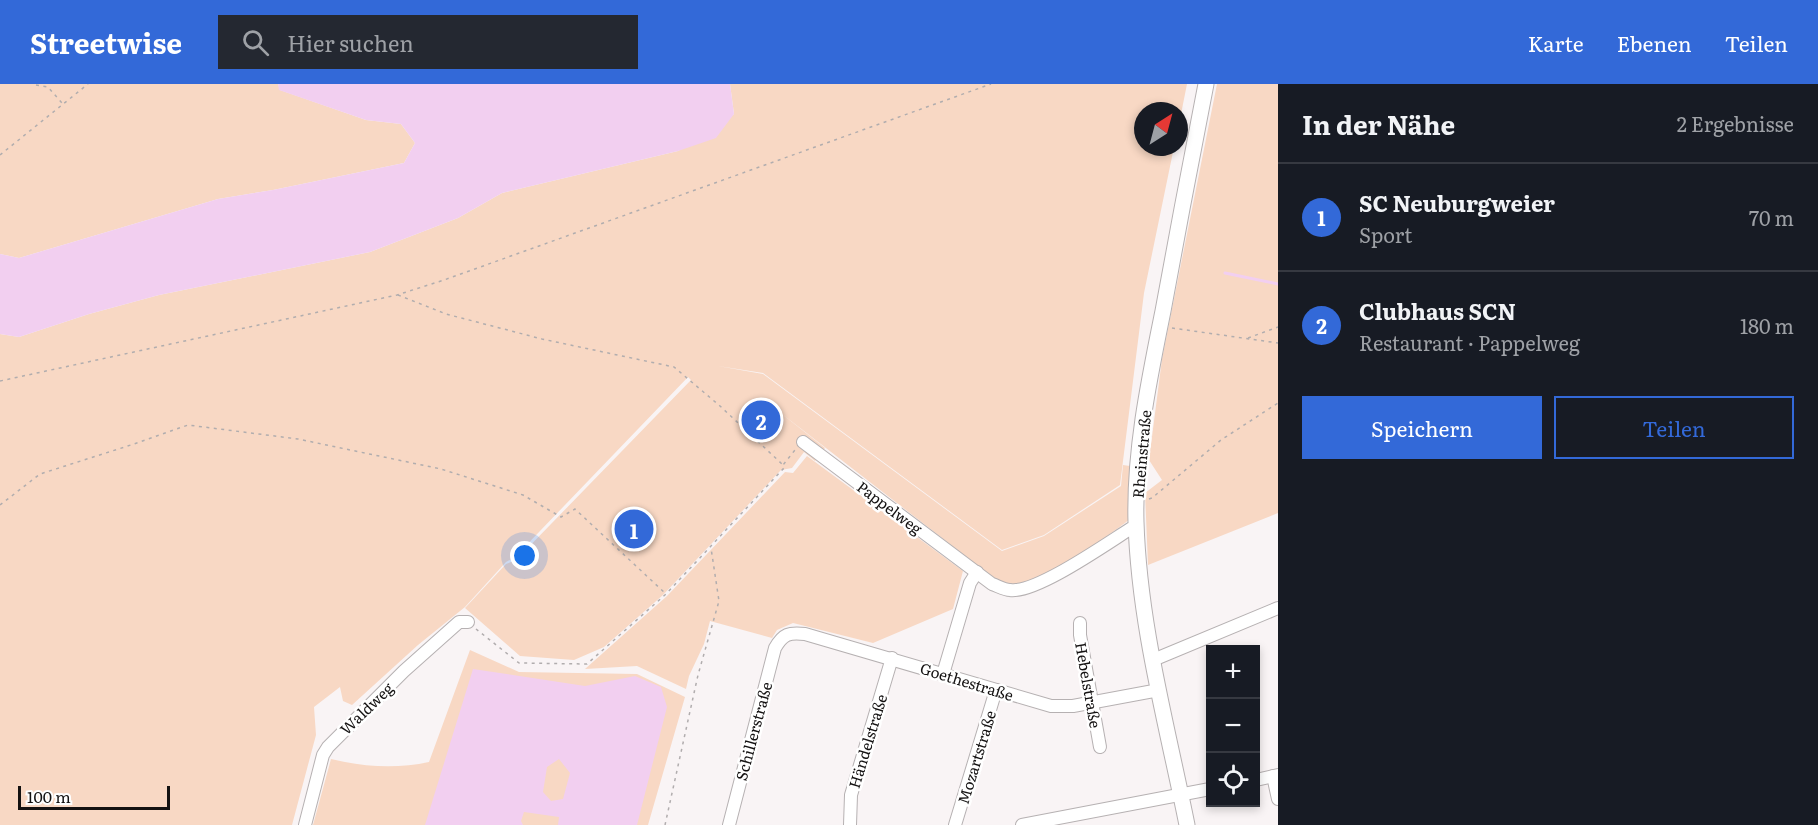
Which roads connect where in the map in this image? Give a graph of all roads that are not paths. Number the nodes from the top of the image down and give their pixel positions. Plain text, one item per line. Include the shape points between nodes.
1 (1206, 84) edge
2 (803, 442) road end
3 (1137, 528) junction
4 (977, 572) junction
5 (1278, 608) edge
6 (468, 622) road end
7 (1080, 622) dead end
8 (780, 639) joint
9 (892, 658) junction
10 (1153, 660) junction
11 (943, 674) junction
12 (996, 690) junction
13 (1159, 690) junction
14 (1093, 702) junction
15 (1100, 747) dead end
16 (1276, 776) edge
17 (1260, 779) edge
18 (1206, 790) edge
19 (1181, 795) junction
20 (1278, 799) edge
21 (1084, 820) edge
22 (305, 825) edge
23 (729, 825) edge
24 (850, 825) edge
25 (955, 825) edge
26 (1022, 825) edge
27 (1186, 825) edge

1 - 3 main road, Rheinstraße via 1142,435
2 - 4 street, Pappelweg
3 - 4 street, Pappelweg via 1043,582 1023,589 1010,590 992,584
3 - 10 main road, Rheinstraße via 1143,606
4 - 11 street via 970,583
5 - 10 street
6 - 22 street, Waldweg via 459,622 328,747
7 - 14 street, Hebelstraße
8 - 9 street, Goethestraße via 791,632 805,634
8 - 23 street, Schillerstraße
9 - 11 street, Goethestraße
9 - 24 street, Händelstraße via 851,795
10 - 13 main road, Rheinstraße
11 - 12 street, Goethestraße
12 - 14 street, Goethestraße via 1051,706
12 - 25 street, Mozartstraße
13 - 14 street, Goethestraße
13 - 19 main road, Rheinstraße
14 - 15 street, Hebelstraße
16 - 17 street
16 - 20 street
18 - 19 street
19 - 21 street
19 - 27 main road, Rheinstraße
21 - 26 street

